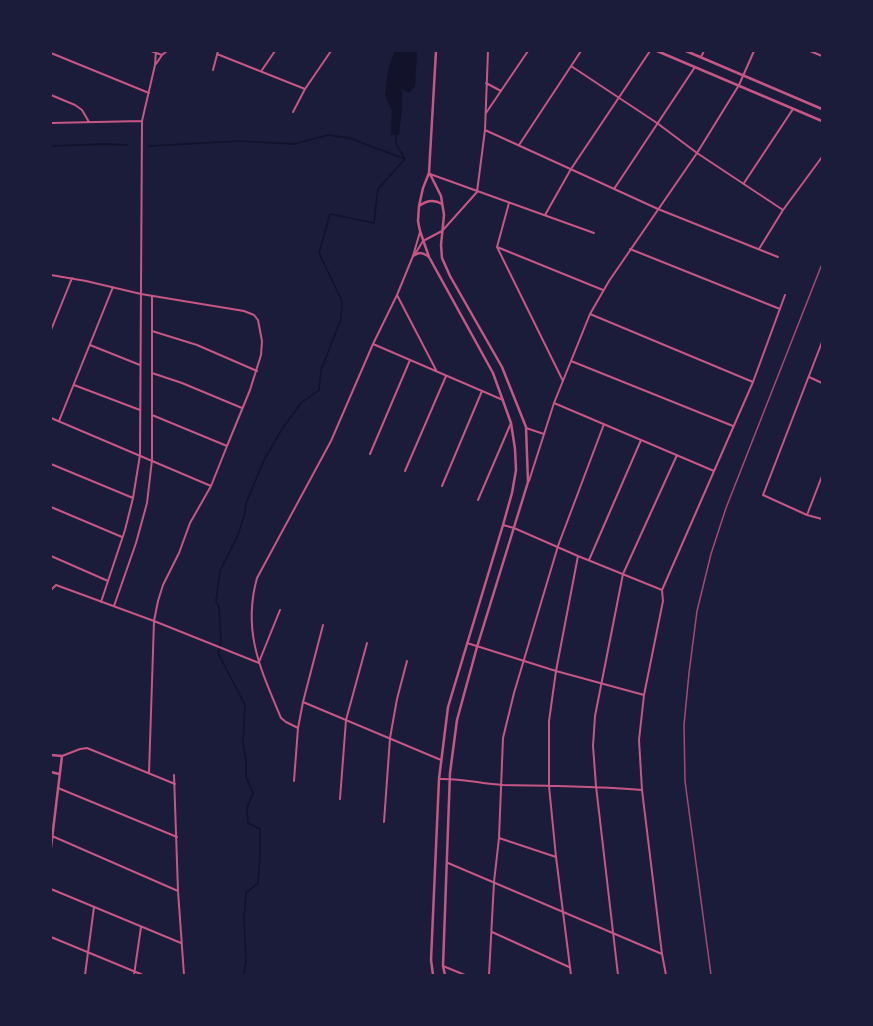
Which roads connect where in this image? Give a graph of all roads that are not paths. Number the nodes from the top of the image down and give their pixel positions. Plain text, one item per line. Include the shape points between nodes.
1 (151, 51) edge
2 (167, 51) edge
3 (275, 51) edge
4 (331, 51) edge
5 (436, 51) edge
6 (488, 51) edge
7 (528, 51) edge
8 (581, 51) edge
9 (650, 51) edge
10 (657, 51) edge
11 (686, 51) edge
12 (704, 51) edge
13 (754, 51) edge
14 (810, 51) edge
15 (156, 52) edge
16 (218, 52) edge
17 (51, 53) edge
18 (162, 55) junction
19 (822, 56) edge
20 (701, 57) junction
21 (155, 65) junction
22 (571, 66) junction
23 (695, 67) junction
24 (213, 70) dead end
25 (262, 71) junction
26 (743, 75) junction
27 (486, 83) junction
28 (739, 85) junction
29 (305, 89) junction
30 (501, 91) junction
31 (148, 93) junction
32 (51, 95) edge
33 (618, 97) junction
34 (793, 109) junction
35 (822, 109) edge
36 (293, 112) dead end
37 (485, 114) junction
38 (822, 120) edge
39 (142, 121) junction
40 (89, 122) junction
41 (51, 123) edge
42 (658, 123) junction
43 (485, 130) junction
44 (519, 145) junction
45 (697, 153) junction
46 (822, 157) edge
47 (571, 168) junction
48 (429, 173) junction
49 (744, 183) junction
50 (614, 189) junction
51 (477, 192) junction
52 (510, 203) junction
53 (442, 204) junction
54 (419, 206) junction
55 (658, 209) junction
56 (783, 210) junction
57 (545, 215) junction
58 (443, 230) junction
59 (420, 231) junction
60 (594, 233) dead end
61 (423, 241) junction
62 (497, 247) junction
63 (630, 249) junction
64 (759, 249) junction
65 (413, 256) junction
66 (429, 257) junction
67 (778, 257) dead end
68 (51, 275) edge
69 (72, 278) junction
70 (113, 287) junction
71 (603, 290) junction
72 (141, 294) junction
73 (397, 295) junction
74 (785, 295) dead end
75 (152, 296) junction
76 (780, 309) junction
77 (590, 314) junction
78 (51, 330) edge
79 (152, 331) junction
80 (822, 342) edge
81 (373, 344) junction
82 (90, 345) junction
83 (410, 360) junction
84 (571, 361) junction
85 (140, 365) junction
86 (257, 371) junction
87 (437, 371) junction
88 (152, 373) junction
89 (446, 376) junction
90 (809, 377) junction
91 (562, 381) junction
92 (753, 382) junction
93 (822, 382) edge
94 (74, 385) junction
95 (482, 392) junction
96 (504, 400) junction
97 (554, 403) junction
98 (242, 408) junction
99 (140, 410) junction
100 (152, 415) junction
101 (51, 418) edge
102 (58, 421) junction
103 (511, 422) junction
104 (604, 424) junction
105 (734, 426) junction
106 (526, 427) junction
107 (544, 434) junction
108 (641, 440) junction
109 (227, 446) junction
110 (370, 454) dead end
111 (140, 455) junction
112 (677, 455) junction
113 (152, 460) junction
114 (51, 464) edge
115 (405, 471) dead end
116 (714, 471) junction
117 (822, 476) edge
118 (528, 482) junction
119 (211, 486) junction
120 (442, 486) dead end
121 (132, 498) junction
122 (478, 500) dead end
123 (51, 507) edge
124 (807, 515) junction
125 (822, 519) edge
126 (504, 525) junction
127 (514, 528) junction
128 (122, 537) junction
129 (558, 546) junction
130 (51, 556) edge
131 (578, 556) junction
132 (589, 560) junction
133 (623, 574) junction
134 (108, 581) junction
135 (51, 590) edge
136 (662, 590) junction
137 (100, 602) junction
138 (114, 606) junction
139 (280, 610) dead end
140 (154, 621) junction
141 (323, 625) dead end
142 (367, 642) dead end
143 (467, 643) junction
144 (477, 647) junction
145 (524, 660) junction
146 (407, 661) dead end
147 (259, 663) junction
148 (556, 671) junction
149 (601, 683) junction
150 (644, 695) junction
151 (303, 702) junction
152 (346, 720) junction
153 (298, 728) junction
154 (390, 738) junction
155 (51, 755) edge
156 (62, 756) junction
157 (441, 760) junction
158 (51, 772) edge
159 (59, 774) junction
160 (149, 774) junction
161 (174, 775) dead end
162 (439, 779) junction
163 (450, 779) junction
164 (294, 781) dead end
165 (175, 784) junction
166 (501, 785) junction
167 (549, 786) junction
168 (596, 786) junction
169 (58, 788) junction
170 (642, 790) junction
171 (340, 799) dead end
172 (384, 822) dead end
173 (52, 836) junction
174 (178, 837) junction
175 (499, 838) junction
176 (51, 847) edge
177 (556, 857) junction
178 (448, 863) junction
179 (494, 882) junction
180 (51, 889) edge
181 (178, 891) junction
182 (94, 907) junction
183 (563, 912) junction
184 (141, 927) junction
185 (492, 932) junction
186 (612, 934) junction
187 (51, 937) edge
188 (181, 943) junction
189 (88, 952) junction
190 (662, 954) junction
191 (443, 966) junction
192 (570, 967) junction
193 (134, 972) junction
194 (85, 975) edge
195 (134, 975) edge
196 (143, 975) edge
197 (184, 975) edge
198 (433, 975) edge
199 (445, 975) edge
200 (466, 975) edge
201 (489, 975) edge
202 (571, 975) edge
203 (618, 975) edge
204 (666, 975) edge

1 - 15 street
2 - 18 street
3 - 25 street
4 - 29 street
5 - 48 street
6 - 27 street
7 - 30 street
8 - 22 street
9 - 33 street
10 - 23 street
11 - 20 street
12 - 20 street
13 - 26 street
14 - 19 street
15 - 18 street
15 - 21 street
16 - 24 street
16 - 25 street
17 - 31 street
18 - 21 street
20 - 26 street
21 - 31 street
22 - 33 street
22 - 44 street
23 - 28 street
23 - 42 street
25 - 29 street
26 - 28 street
26 - 35 street
27 - 30 street
27 - 37 street
28 - 34 street
28 - 45 street
29 - 36 street
30 - 37 street
31 - 39 street
32 - 40 street via 75,105 82,110
33 - 42 street
33 - 47 street
34 - 38 street
34 - 49 street
37 - 43 street
39 - 40 street
39 - 72 street
40 - 41 street
42 - 45 street
42 - 50 street
43 - 44 street
43 - 51 street
44 - 47 street
45 - 49 street
45 - 55 street
46 - 56 street
47 - 50 street
47 - 57 street
48 - 51 street
48 - 53 street via 441,196
48 - 54 street
49 - 56 street
50 - 55 street
51 - 52 street
51 - 58 street
52 - 57 street
52 - 62 street
53 - 54 street via 428,201
53 - 58 street
54 - 59 street
55 - 63 street
55 - 64 street
56 - 64 street
57 - 60 street
58 - 61 street
58 - 106 street via 442,258 502,367
59 - 61 street
59 - 65 street
61 - 65 street
61 - 66 street
62 - 71 street
62 - 91 street
63 - 71 street
63 - 76 street
64 - 67 street
65 - 66 street via 423,253
65 - 73 street
66 - 96 street via 493,374
68 - 69 street
69 - 70 street
69 - 78 street
70 - 72 street
70 - 82 street
71 - 77 street
72 - 75 street
72 - 85 street
73 - 81 street
73 - 87 street
74 - 76 street
75 - 79 street
75 - 86 street via 244,311 254,315 258,320 262,341
76 - 92 street
77 - 84 street
77 - 92 street
79 - 86 street via 197,345
79 - 88 street
80 - 90 street
81 - 83 street
81 - 147 street via 331,441 257,578 252,594 252,638
82 - 85 street
82 - 94 street
83 - 87 street
83 - 110 street
84 - 91 street
84 - 105 street
85 - 99 street
86 - 98 street
87 - 89 street
88 - 98 street
88 - 100 street
89 - 95 street
89 - 115 street
90 - 93 street
90 - 124 street via 763,496
91 - 97 street
92 - 105 street
94 - 99 street
94 - 102 street
95 - 96 street
95 - 120 street
96 - 103 street
97 - 104 street
97 - 107 street
98 - 109 street
99 - 111 street
100 - 109 street
100 - 113 street
101 - 102 street
102 - 111 street
103 - 122 street
103 - 126 street via 516,470
104 - 108 street
104 - 129 street
105 - 116 street
106 - 107 street
106 - 118 street
107 - 118 street
108 - 112 street
108 - 132 street
109 - 119 street
111 - 113 street
111 - 121 street
112 - 116 street
112 - 133 street
113 - 119 street
113 - 138 street via 147,503
114 - 121 street
116 - 136 street
117 - 124 street
118 - 127 street
119 - 140 street via 190,524 163,585
121 - 128 street
123 - 128 street
124 - 125 street
126 - 127 street
126 - 143 street
127 - 129 street
127 - 144 street
128 - 134 street
129 - 131 street
129 - 145 street
130 - 134 street
131 - 132 street
131 - 148 street
132 - 133 street
133 - 136 street
133 - 149 street
134 - 137 street
135 - 137 street via 56,585
136 - 150 street via 663,600
137 - 138 street
138 - 140 street
139 - 147 street
140 - 147 street
140 - 160 street
141 - 151 street
142 - 152 street
143 - 144 street
143 - 157 street via 448,707
144 - 145 street
144 - 163 street via 457,720
145 - 148 street
145 - 166 street via 502,738
146 - 154 street
147 - 153 street via 282,718
148 - 149 street
148 - 167 street via 549,721
149 - 150 street
149 - 168 street via 593,746
150 - 170 street via 638,740
151 - 152 street
151 - 153 street
152 - 154 street
152 - 171 street
153 - 164 street
154 - 157 street
154 - 172 street
155 - 156 street
156 - 159 street
156 - 160 street via 87,748
157 - 162 street
158 - 159 street
159 - 169 street
160 - 165 street
161 - 165 street
162 - 163 street
162 - 198 street via 431,960
163 - 166 street
163 - 178 street
165 - 174 street
166 - 167 street
166 - 175 street
167 - 168 street
167 - 177 street
168 - 170 street
168 - 186 street
169 - 173 street
169 - 174 street
170 - 190 street
173 - 176 street
173 - 181 street
174 - 181 street
175 - 177 street
175 - 179 street
177 - 183 street
178 - 179 street
178 - 191 street
179 - 183 street
179 - 185 street
180 - 182 street
181 - 188 street
182 - 184 street
182 - 189 street
183 - 186 street
183 - 192 street
184 - 188 street
184 - 193 street
185 - 192 street
185 - 201 street
186 - 190 street
186 - 203 street
187 - 189 street
188 - 197 street
189 - 193 street
189 - 194 street
190 - 204 street
191 - 199 street
191 - 200 street
192 - 202 street
193 - 195 street
193 - 196 street

